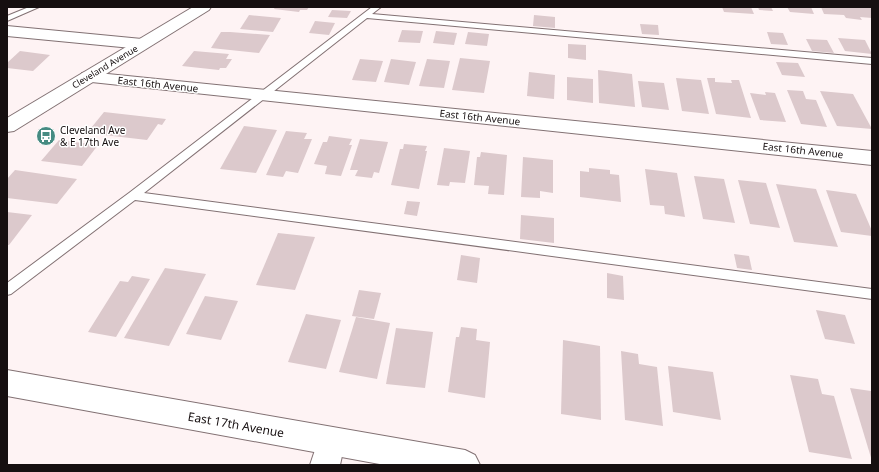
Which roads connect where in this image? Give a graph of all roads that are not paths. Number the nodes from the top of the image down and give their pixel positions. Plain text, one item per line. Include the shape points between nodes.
1 (35, 7) edge
2 (204, 7) edge
3 (377, 7) edge
4 (366, 16) junction
5 (7, 19) edge
6 (7, 31) edge
7 (142, 44) junction
8 (872, 61) edge
9 (88, 77) junction
10 (264, 95) junction
11 (7, 126) edge
12 (872, 158) edge
13 (133, 196) junction
14 (7, 290) edge
15 (872, 294) edge
16 (7, 384) edge
17 (328, 453) edge
18 (465, 465) edge

1 - 5 lane
2 - 7 street, Cleveland Avenue
3 - 4 lane
4 - 8 lane
4 - 10 lane
6 - 7 street
7 - 9 street, Cleveland Avenue
9 - 10 street, East 16th Avenue
9 - 11 street, Cleveland Avenue
10 - 12 street, East 16th Avenue
10 - 13 lane
13 - 14 lane
13 - 15 lane
16 - 17 street, East 17th Avenue
17 - 18 street, East 17th Avenue

